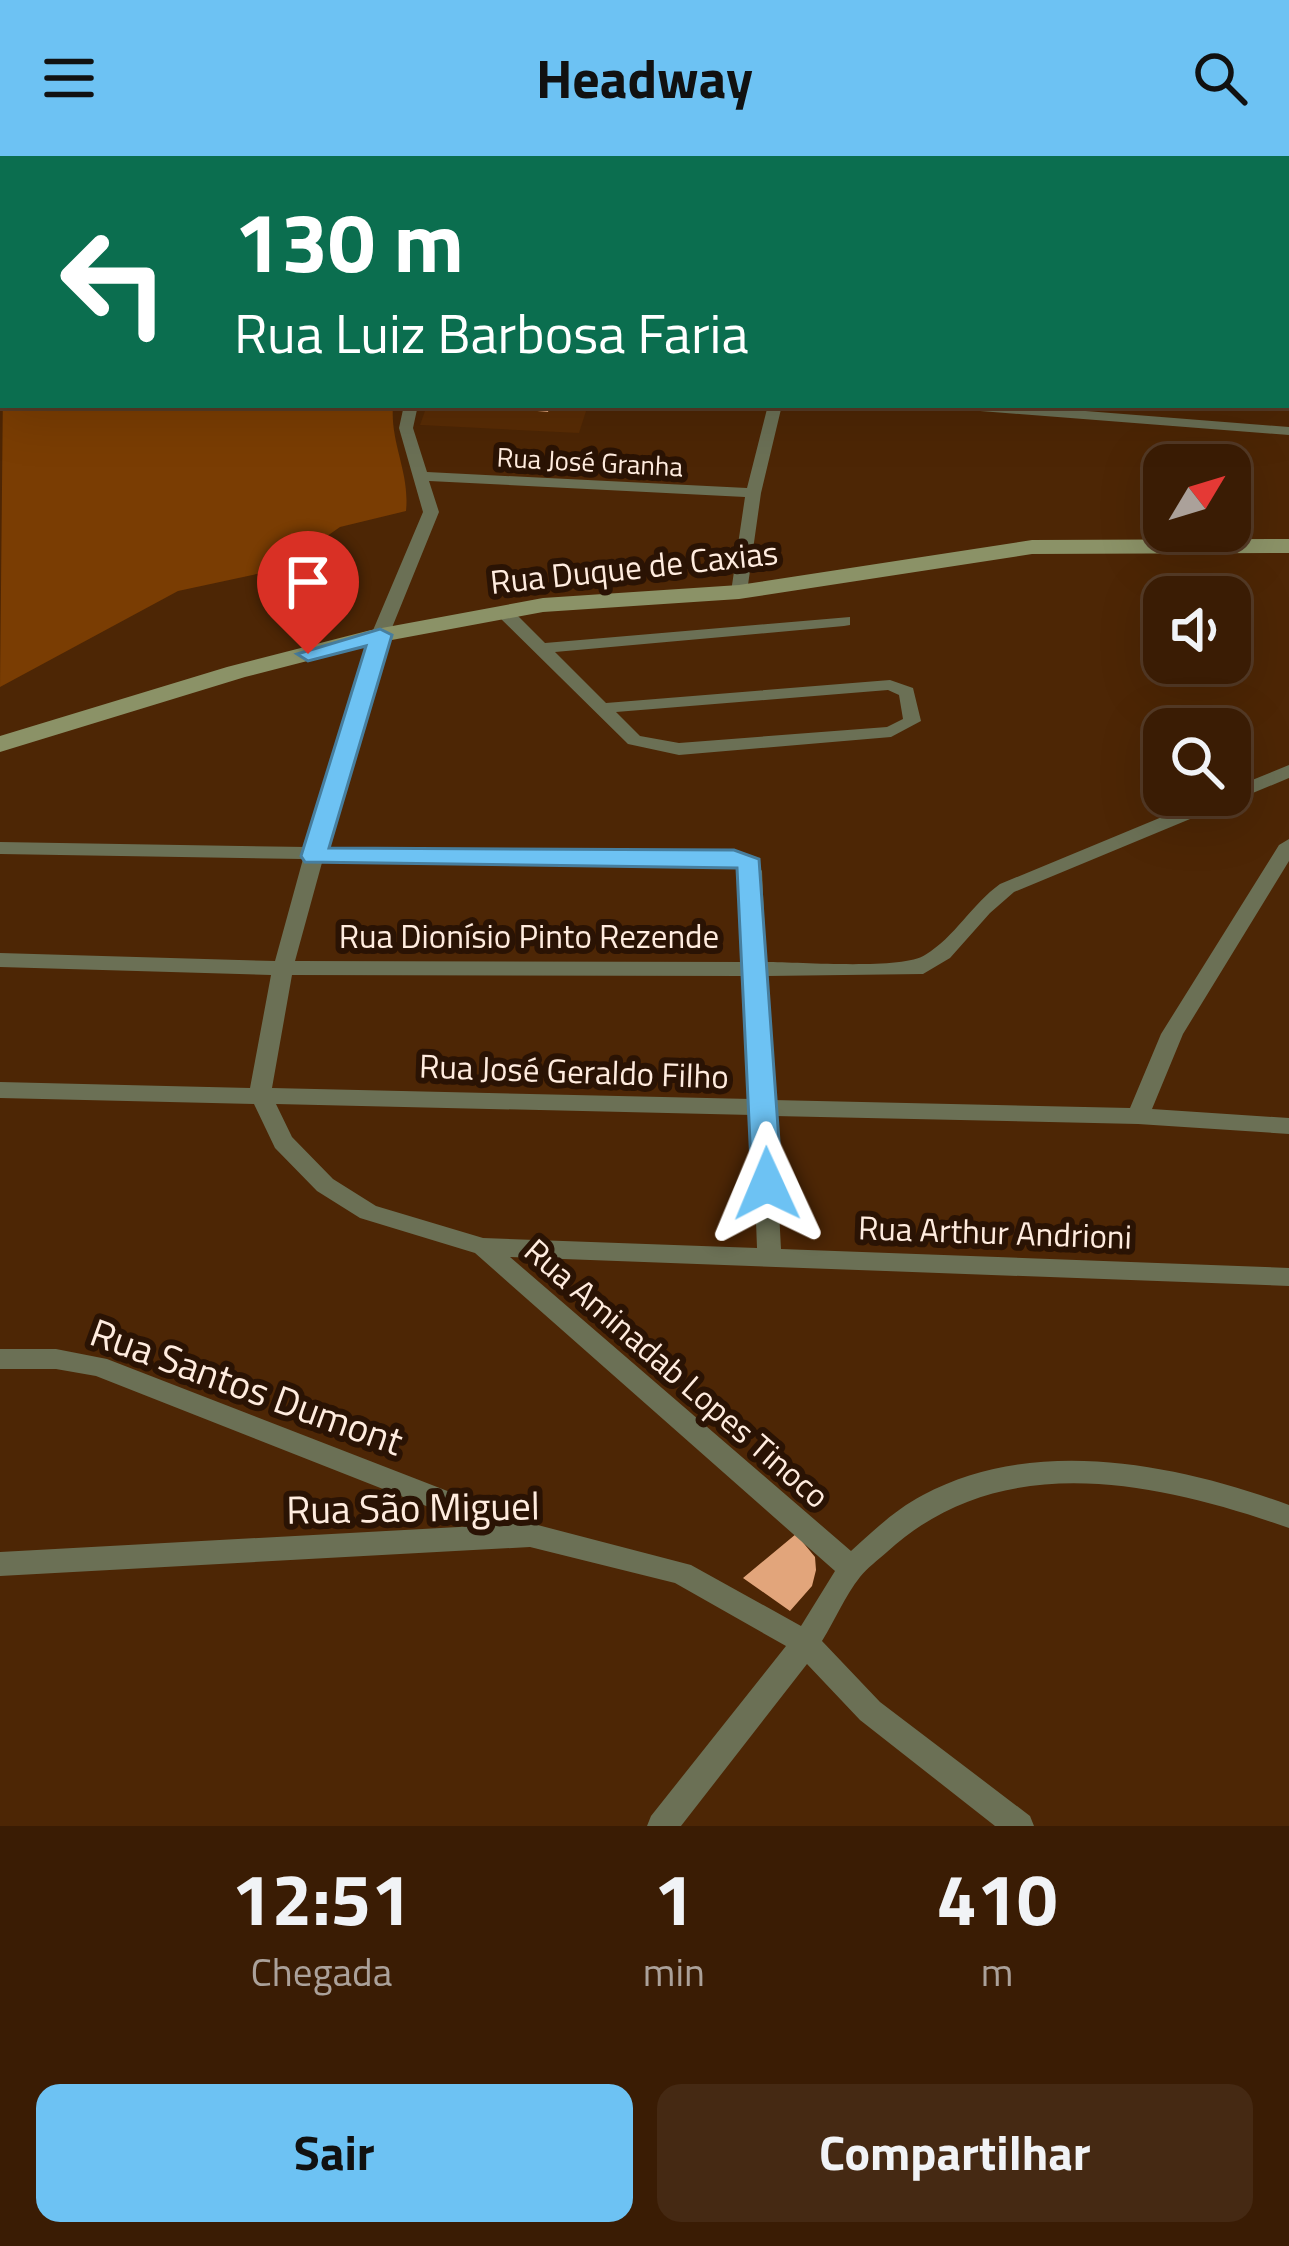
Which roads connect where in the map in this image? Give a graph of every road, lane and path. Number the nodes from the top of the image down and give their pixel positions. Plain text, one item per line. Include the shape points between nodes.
1 (411, 408) edge
2 (774, 408) edge
3 (994, 408) edge
4 (1289, 431) edge
5 (424, 476) junction
6 (754, 493) junction
7 (1289, 546) edge
8 (739, 592) junction
9 (503, 611) junction
10 (844, 621) dead end
11 (380, 635) junction
12 (542, 648) junction
13 (605, 708) junction
14 (0, 744) edge
15 (1289, 771) edge
16 (1289, 845) edge
17 (0, 848) edge
18 (314, 856) junction
19 (0, 959) edge
20 (283, 968) junction
21 (754, 971) junction
22 (0, 1090) edge
23 (260, 1093) junction
24 (765, 1111) junction
25 (1138, 1116) junction
26 (1289, 1126) edge
27 (483, 1247) junction
28 (769, 1256) junction
29 (1289, 1277) edge
30 (0, 1358) edge
31 (1289, 1517) edge
32 (530, 1535) junction
33 (0, 1564) edge
34 (850, 1568) junction
35 (806, 1642) junction
36 (662, 1826) edge
37 (1019, 1826) edge

1 - 5 street via 406,428
2 - 6 street
3 - 4 street
5 - 6 street, Rua José Granha
5 - 11 street via 431,512
6 - 8 street
7 - 8 street, Rua Duque de Caxias via 1012,548
8 - 9 street, Rua Duque de Caxias
9 - 11 street, Rua Duque de Caxias
9 - 12 street
10 - 12 street
11 - 14 street, Rua Duque de Caxias
11 - 18 street
12 - 13 street
13 - 13 street via 634,740 660,749 891,732 912,721 907,692 890,685
15 - 21 street, Rua Dionísio Pinto Rezende via 1007,888 927,965
16 - 25 street via 1172,1034
17 - 18 street
18 - 20 street
18 - 21 street via 734,858 752,871
19 - 20 street, Rua Dionísio Pinto Rezende
20 - 21 street, Rua Dionísio Pinto Rezende
20 - 23 street
21 - 24 street
22 - 23 street, Rua José Geraldo Filho
23 - 24 street, Rua José Geraldo Filho
23 - 27 street, Rua Aminadab Lopes Tinoco via 284,1142 325,1185 368,1212
24 - 25 street, Rua José Geraldo Filho
24 - 28 street
25 - 26 street, Rua José Geraldo Filho
27 - 28 street, Rua Arthur Andrioni
27 - 34 street, Rua Aminadab Lopes Tinoco
28 - 29 street, Rua Arthur Andrioni
30 - 32 street, Rua Santos Dumont via 98,1366
31 - 34 street via 1198,1487 1129,1477 997,1480 943,1497
32 - 33 street, Rua São Miguel
32 - 35 street, Rua São Miguel via 681,1573
34 - 35 street
35 - 36 street
35 - 37 street via 869,1711

